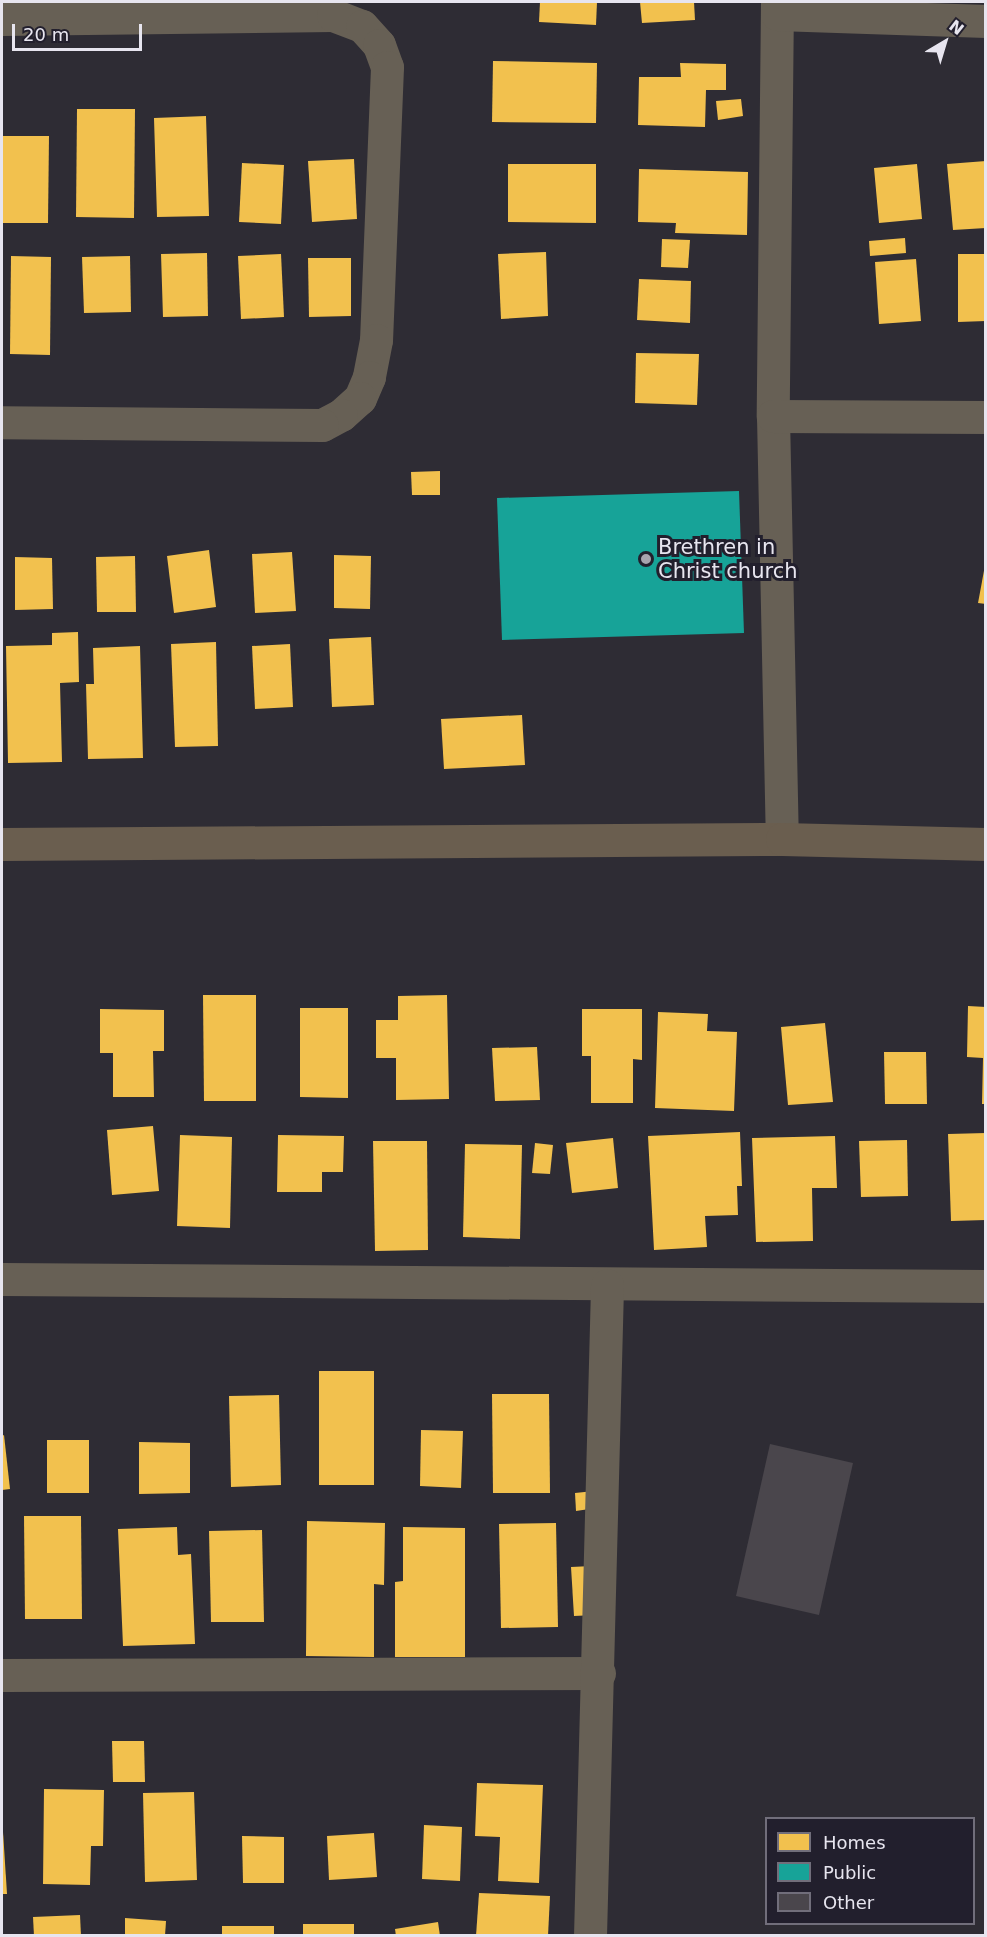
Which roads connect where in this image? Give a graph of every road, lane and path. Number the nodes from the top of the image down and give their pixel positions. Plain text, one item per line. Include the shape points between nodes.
1 (777, 8) edge
2 (2, 19) edge
3 (986, 21) edge
4 (773, 416) junction
5 (986, 417) edge
6 (2, 422) edge
7 (782, 838) junction
8 (2, 844) edge
9 (986, 844) edge
10 (2, 1279) edge
11 (607, 1285) junction
12 (986, 1286) edge
13 (599, 1673) junction
14 (2, 1674) edge
15 (590, 1935) edge

1 - 3 street
1 - 4 street
2 - 6 street via 333,15 362,26 379,45 387,67 376,340 369,377 360,398 322,425
4 - 5 street
4 - 7 street
7 - 8 street
7 - 9 street
10 - 11 street
11 - 12 street
11 - 13 street
13 - 14 street
13 - 15 street

